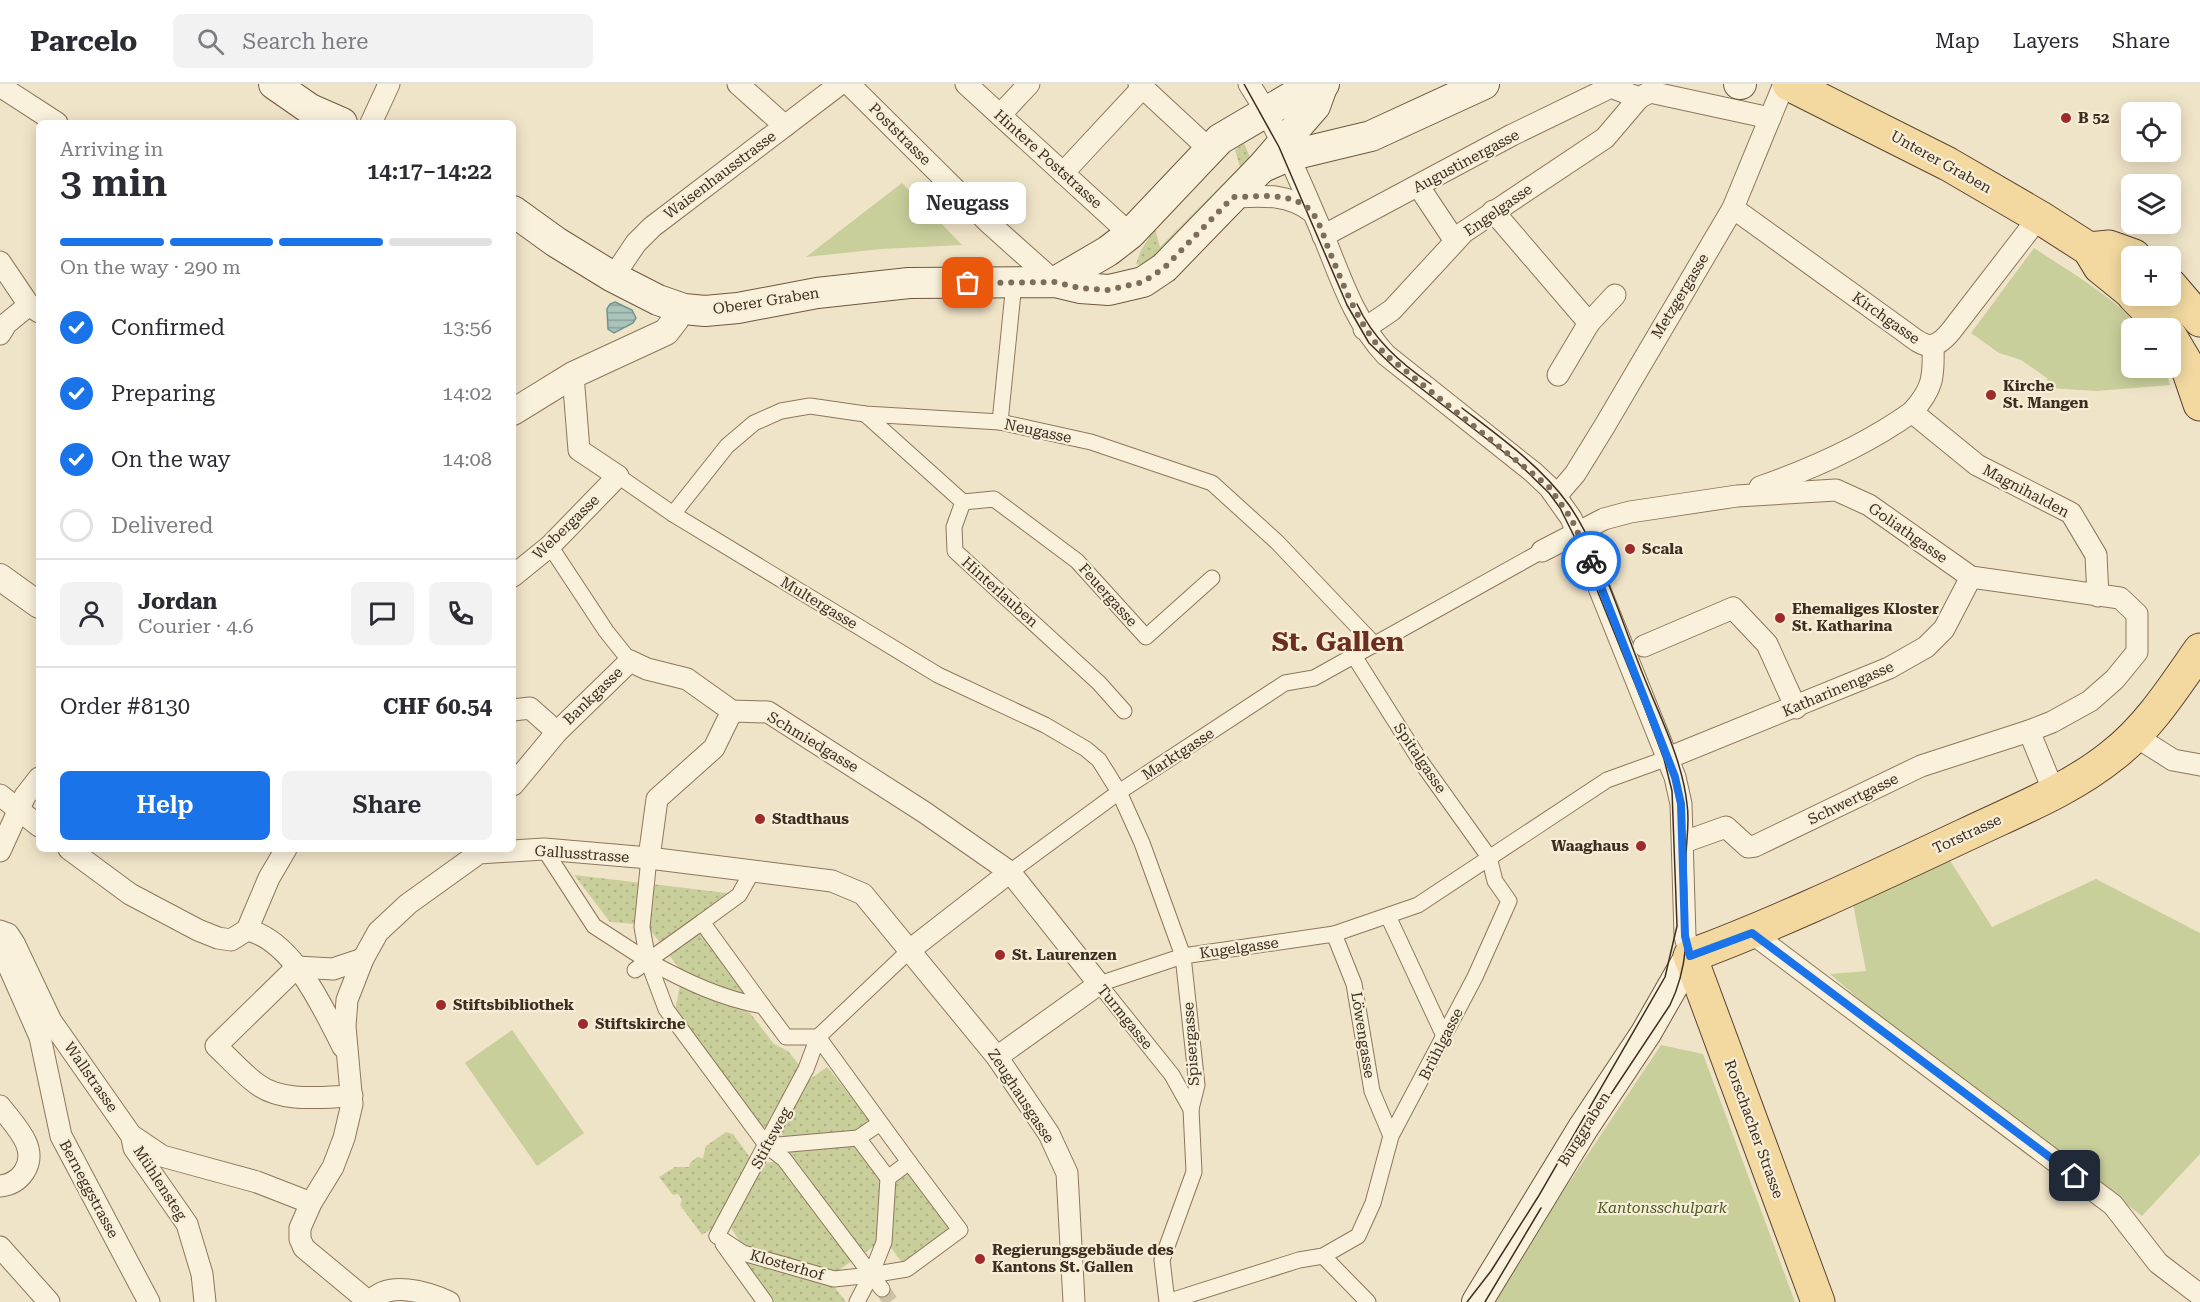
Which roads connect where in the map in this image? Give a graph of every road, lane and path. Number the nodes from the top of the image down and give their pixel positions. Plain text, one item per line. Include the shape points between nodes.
1 (274, 84) edge
2 (389, 84) edge
3 (738, 84) edge
4 (840, 84) edge
5 (849, 84) edge
6 (966, 84) edge
7 (1029, 84) edge
8 (1249, 84) edge
9 (1323, 84) edge
10 (1484, 84) edge
11 (1784, 84) edge
12 (1789, 84) edge
13 (0, 86) edge
14 (1141, 86) edge
15 (1610, 86) edge
16 (1639, 98) junction
17 (1267, 113) junction
18 (307, 116) edge
19 (1000, 116) junction
20 (1770, 118) junction
21 (52, 120) edge
22 (327, 120) edge
23 (372, 120) edge
24 (785, 126) junction
25 (1209, 149) junction
26 (1277, 156) junction
27 (1063, 173) junction
28 (1419, 187) junction
29 (1233, 197) junction
30 (1733, 208) junction
31 (1311, 211) junction
32 (1493, 212) junction
33 (516, 213) edge
34 (2039, 217) junction
35 (1323, 236) junction
36 (1124, 238) junction
37 (1455, 241) junction
38 (2088, 249) junction
39 (2121, 251) edge
40 (0, 262) edge
41 (613, 278) junction
42 (1055, 282) junction
43 (1143, 282) junction
44 (1014, 283) junction
45 (2121, 284) edge
46 (1615, 295) dead end
47 (2181, 298) edge
48 (2145, 306) edge
49 (678, 308) junction
50 (34, 309) edge
51 (2156, 318) edge
52 (2200, 320) edge
53 (1589, 323) junction
54 (2, 328) edge
55 (1364, 329) junction
56 (1933, 346) junction
57 (2181, 355) edge
58 (573, 375) junction
59 (1558, 375) dead end
60 (2200, 404) edge
61 (516, 410) edge
62 (1912, 412) junction
63 (865, 414) junction
64 (1000, 422) junction
65 (618, 477) junction
66 (1556, 496) junction
67 (1737, 496) junction
68 (963, 502) junction
69 (673, 514) junction
70 (1578, 532) junction
71 (550, 546) junction
72 (1542, 551) joint
73 (516, 574) edge
74 (0, 577) edge
75 (1971, 577) junction
76 (1212, 578) dead end
77 (2098, 596) junction
78 (36, 603) edge
79 (1374, 645) junction
80 (1644, 646) dead end
81 (2200, 650) edge
82 (1354, 656) junction
83 (630, 661) junction
84 (1796, 708) junction
85 (516, 710) edge
86 (732, 711) junction
87 (1124, 711) dead end
88 (2029, 731) junction
89 (557, 732) junction
90 (2135, 736) junction
91 (1668, 758) junction
92 (2200, 765) edge
93 (516, 781) edge
94 (36, 782) edge
95 (1119, 792) junction
96 (2054, 792) junction
97 (0, 795) edge
98 (19, 811) junction
99 (36, 824) edge
100 (1683, 842) junction
101 (544, 849) junction
102 (516, 850) edge
103 (0, 851) edge
104 (73, 852) edge
105 (285, 852) edge
106 (479, 852) edge
107 (1489, 857) junction
108 (649, 858) junction
109 (752, 872) junction
110 (1010, 872) junction
111 (1388, 916) junction
112 (702, 922) junction
113 (247, 930) junction
114 (0, 932) edge
115 (1752, 933) junction
116 (1334, 934) junction
117 (910, 949) junction
118 (1183, 956) junction
119 (1690, 956) junction
120 (363, 959) junction
121 (648, 961) junction
122 (297, 967) junction
123 (635, 970) dead end
124 (1100, 984) junction
125 (763, 1006) junction
126 (1444, 1036) junction
127 (818, 1037) junction
128 (348, 1055) junction
129 (997, 1057) junction
130 (352, 1096) junction
131 (0, 1106) edge
132 (1191, 1109) junction
133 (880, 1123) junction
134 (131, 1135) junction
135 (1391, 1136) junction
136 (858, 1138) junction
137 (767, 1146) junction
138 (909, 1162) junction
139 (888, 1178) junction
140 (0, 1186) edge
141 (310, 1203) junction
142 (717, 1236) junction
143 (0, 1247) edge
144 (1323, 1256) junction
145 (871, 1275) junction
146 (882, 1289) tunnel mouth
147 (2200, 1295) edge
148 (49, 1302) edge
149 (149, 1302) edge
150 (205, 1302) edge
151 (370, 1302) edge
152 (448, 1302) edge
153 (765, 1302) edge
154 (857, 1302) edge
155 (1074, 1302) edge
156 (1167, 1302) edge
157 (1368, 1302) edge
158 (1477, 1302) edge
159 (1818, 1302) edge

1 - 18 main road
2 - 23 street
3 - 24 street
4 - 24 street, Waisenhausstrasse
5 - 42 street, Poststrasse via 990,224
6 - 19 street, Hintere Poststrasse
7 - 19 street
8 - 17 street
9 - 17 main road, Oberer Graben via 1300,92
9 - 26 main road, Oberer Graben via 1315,106
10 - 26 main road via 1371,136
11 - 20 street, Metzgergasse
12 - 34 main road, Unterer Graben via 1948,164
13 - 21 street
14 - 25 street
14 - 27 street
15 - 16 street, Augustinergasse
15 - 28 street, Augustinergasse
16 - 20 street, Augustinergasse via 1650,92
16 - 32 street, Engelgasse via 1605,138
17 - 25 main road, Oberer Graben via 1231,131
17 - 26 street
18 - 22 main road
19 - 27 street, Hintere Poststrasse
20 - 30 street, Metzgergasse
24 - 41 street, Waisenhausstrasse via 652,227
25 - 36 main road, Oberer Graben
26 - 29 main road, Oberer Graben
26 - 31 street
27 - 36 street, Hintere Poststrasse
28 - 35 street, Augustinergasse
28 - 37 street
29 - 31 street via 1271,195
29 - 43 main road, Oberer Graben via 1164,268
30 - 56 street, Kirchgasse via 1924,346
30 - 66 street, Metzgergasse via 1604,427 1575,474
31 - 35 street
32 - 37 street, Engelgasse
32 - 53 street
33 - 41 main road, Oberer Graben
34 - 38 main road, Unterer Graben
34 - 56 street, Kirchgasse via 1946,337
35 - 55 street
36 - 42 main road, Oberer Graben
36 - 43 main road via 1131,273
37 - 55 street, Engelgasse via 1392,310
38 - 39 main road via 2109,246
38 - 45 main road, Unterer Graben via 2100,267
40 - 50 street
41 - 49 main road, Oberer Graben
42 - 43 main road, Oberer Graben via 1098,291
42 - 44 main road, Oberer Graben
44 - 49 main road, Oberer Graben via 909,283 817,293 727,309
44 - 64 street
46 - 53 street
47 - 52 main road
48 - 51 main road, Unterer Graben
49 - 58 street via 676,319 666,332
50 - 54 street
53 - 59 street
55 - 66 street via 1386,355 1533,472
56 - 62 street via 1932,383 1926,397
57 - 60 main road
58 - 61 street
58 - 65 street, Multergasse via 579,450
62 - 67 street via 1807,471
62 - 77 street, Magnihalden via 1977,465 2071,513 2096,555
63 - 64 street, Neugasse
63 - 68 street
63 - 69 street, Neugasse via 810,406 781,411 754,423 727,446
64 - 79 street, Neugasse via 1091,442 1212,483 1277,542
65 - 69 street, Multergasse
65 - 71 street, Webergasse
66 - 70 street
67 - 70 street, Goliathgasse via 1629,512
67 - 75 street, Goliathgasse via 1836,490 1869,505
68 - 76 street, Feuergasse via 994,499 1077,561 1146,637
68 - 87 street, Hinterlauben via 954,527 955,551 1099,683
69 - 95 street, Multergasse via 938,675 1045,725 1086,749 1099,760
70 - 72 street, Marktgasse
70 - 91 street
71 - 73 street, Webergasse
71 - 83 street
72 - 79 street, Marktgasse
74 - 78 street
75 - 77 street, Goliathgasse
75 - 84 street, Katharinengasse via 1944,629 1926,647 1889,668
77 - 88 street, Schwertgasse via 2120,598 2137,614 2137,652 2090,701
79 - 82 street, Marktgasse
80 - 84 street via 1733,608 1767,644
81 - 90 main road, Torstrasse
82 - 95 street, Marktgasse via 1314,678 1285,683
82 - 107 street, Spitalgasse via 1421,762
83 - 86 street via 687,679
83 - 89 street, Bankgasse
84 - 91 street, Katharinengasse
85 - 89 street, Bankgasse via 530,708
86 - 108 street via 714,748 657,799
86 - 110 street, Schmiedgasse via 768,712
88 - 96 street
88 - 100 street, Schwertgasse via 1921,766 1755,846 1748,847 1726,827
89 - 93 street, Bankgasse
90 - 92 street via 2174,759
90 - 96 main road, Torstrasse via 2112,756
91 - 100 street via 1681,804
91 - 107 street via 1607,780
94 - 98 street
95 - 110 street, Marktgasse
95 - 118 street, Spisergasse
96 - 115 main road, Torstrasse
97 - 98 street
98 - 99 street
98 - 103 street
100 - 119 street via 1685,936
101 - 102 street, Gallusstrasse
101 - 108 street, Gallusstrasse
101 - 121 street via 594,926
104 - 113 street via 130,894 198,930 231,940
105 - 113 street
106 - 120 street, Gallusstrasse via 408,904 378,932
107 - 111 street, Kugelgasse via 1418,905
107 - 126 street, Brühlgasse via 1496,881 1509,901
108 - 109 street, Gallusstrasse
108 - 121 street via 642,927
109 - 112 street via 740,895
109 - 117 street, Gallusstrasse via 832,881 863,894
110 - 117 street, Marktgasse
110 - 124 street, Turmgasse
111 - 116 street, Kugelgasse
111 - 126 street
112 - 121 street
112 - 125 street
113 - 122 street via 263,933
114 - 134 street, Wallstrasse via 8,934 14,943 51,1020
114 - 149 street, Berneggstrasse via 6,960 40,1037 61,1136
115 - 119 main road, Torstrasse
115 - 147 street via 2113,1205 2158,1263
116 - 118 street, Kugelgasse
116 - 135 street, Löwengasse via 1354,984 1372,1092
117 - 127 street, Marktgasse
117 - 129 street, Zeughausgasse
118 - 124 street, Kugelgasse
118 - 132 street, Spisergasse via 1197,1085
119 - 158 main road, Burggraben via 1656,1017
119 - 159 main road, Rorschacher Strasse
120 - 122 street via 333,969
120 - 128 street, Gallusstrasse via 347,1000
121 - 123 street
121 - 125 street via 729,998
121 - 137 street via 666,1009
122 - 128 street
122 - 130 street via 216,1046 267,1090 299,1097
124 - 129 street, Kugelgasse
124 - 132 street, Turmgasse via 1172,1075
125 - 127 street via 786,1037
126 - 135 street, Brühlgasse
127 - 133 street, Klosterhof
127 - 137 street, Stiftsweg
128 - 130 street, Gallusstrasse
129 - 155 street, Zeughausgasse via 1049,1134 1067,1173
130 - 141 street, Gallusstrasse via 341,1147
131 - 140 street via 27,1143 29,1161 20,1178
132 - 156 street, Spisergasse via 1194,1172 1162,1260
133 - 136 street
133 - 138 street, Klosterhof
134 - 141 street, Wallstrasse via 162,1156 257,1182
134 - 150 street, Mühlensteg via 134,1148 187,1224 202,1275
135 - 144 street, Brühlgasse via 1373,1203 1358,1236
136 - 137 street
136 - 139 street
137 - 142 street, Stiftsweg
137 - 145 street via 784,1159
138 - 139 street
138 - 145 street, Klosterhof via 960,1230 907,1269
139 - 145 street via 884,1242
141 - 151 street, Gallusstrasse via 300,1228 304,1248
142 - 145 street, Klosterhof via 743,1253 834,1279
142 - 153 street, Klosterhof
143 - 148 street
144 - 156 street, Brühlgasse
144 - 157 street
145 - 146 street
145 - 154 street
151 - 152 street via 385,1292 405,1290

